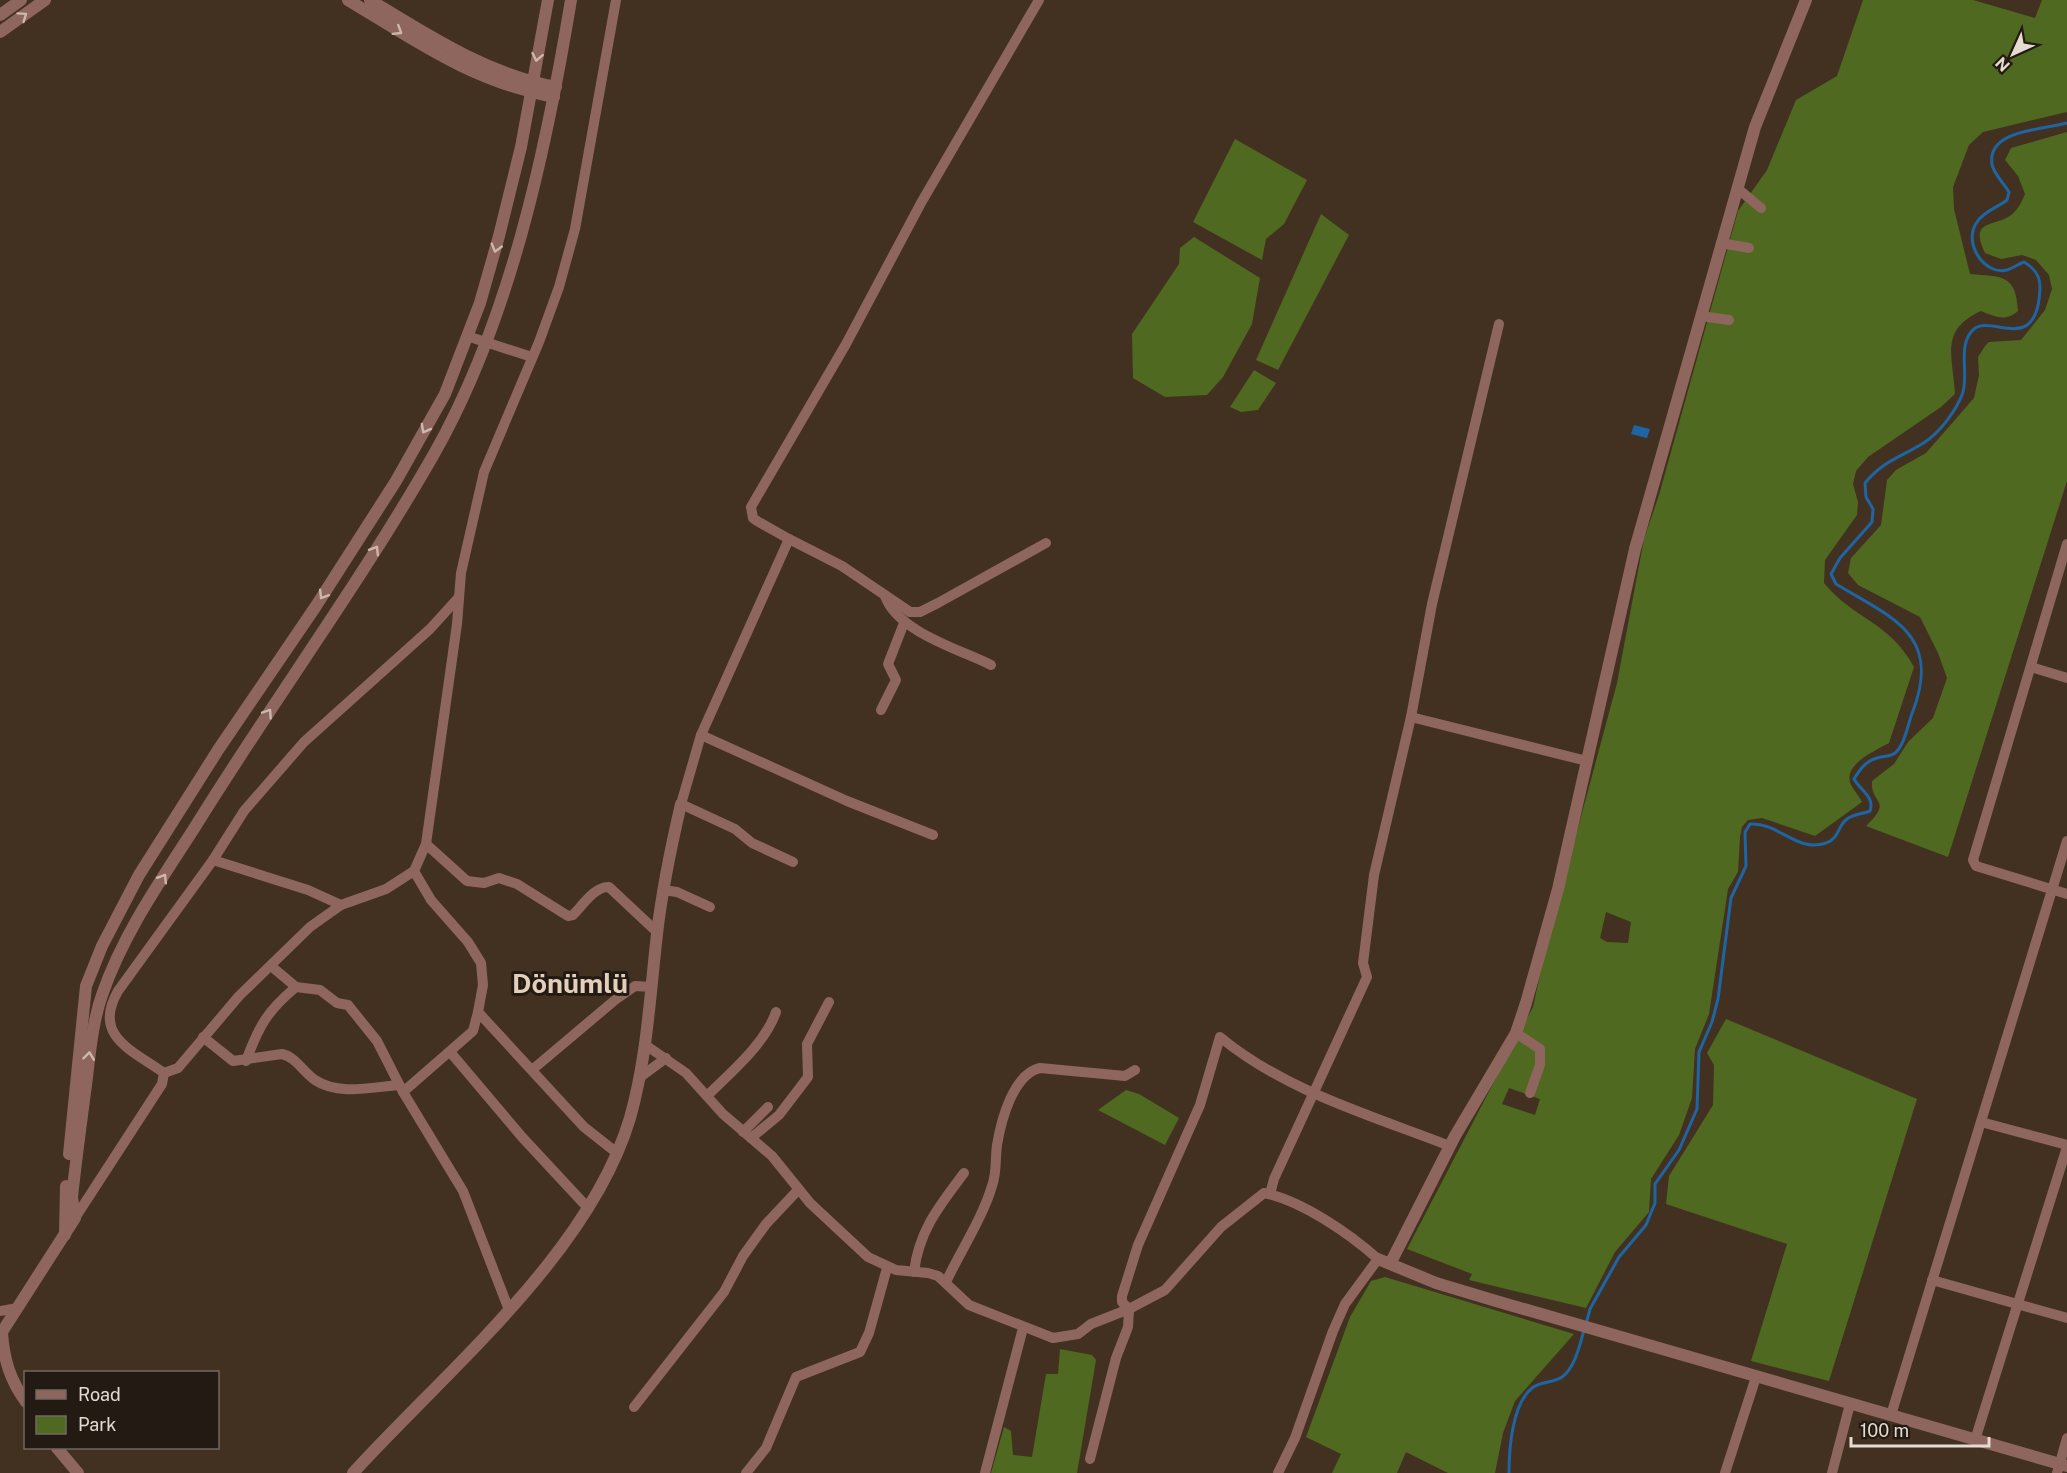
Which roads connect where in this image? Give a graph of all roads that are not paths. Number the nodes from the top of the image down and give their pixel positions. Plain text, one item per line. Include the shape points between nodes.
1 (21, 0) edge
2 (45, 0) edge
3 (348, 0) edge
4 (370, 0) edge
5 (548, 0) edge
6 (571, 0) edge
7 (616, 0) edge
8 (1039, 0) edge
9 (1806, 0) edge
10 (0, 15) edge
11 (0, 32) edge
12 (532, 87) junction
13 (555, 92) junction
14 (1737, 188) junction
15 (1761, 208) dead end
16 (1721, 243) junction
17 (1749, 248) dead end
18 (1701, 316) junction
19 (1729, 320) dead end
20 (1499, 324) dead end
21 (467, 336) junction
22 (484, 342) junction
23 (532, 357) junction
24 (789, 538) junction
25 (1046, 543) dead end
26 (2067, 544) edge
27 (459, 596) junction
28 (885, 596) junction
29 (904, 623) junction
30 (991, 665) dead end
31 (2031, 667) junction
32 (2067, 678) edge
33 (881, 710) dead end
34 (1411, 717) junction
35 (701, 735) junction
36 (1587, 761) junction
37 (681, 804) junction
38 (933, 835) dead end
39 (2067, 841) edge
40 (426, 844) junction
41 (213, 860) junction
42 (793, 862) dead end
43 (414, 871) junction
44 (663, 890) junction
45 (2053, 890) junction
46 (2067, 894) edge
47 (341, 905) junction
48 (710, 907) dead end
49 (657, 932) junction
50 (271, 966) junction
51 (296, 987) junction
52 (651, 987) junction
53 (829, 1002) dead end
54 (478, 1012) junction
55 (776, 1012) dead end
56 (1516, 1033) junction
57 (203, 1037) junction
58 (644, 1044) junction
59 (451, 1053) junction
60 (666, 1058) junction
61 (246, 1061) junction
62 (532, 1070) junction
63 (1136, 1070) dead end
64 (164, 1073) junction
65 (639, 1078) junction
66 (401, 1088) junction
67 (1314, 1093) junction
68 (1530, 1093) dead end
69 (707, 1096) junction
70 (768, 1107) dead end
71 (1981, 1122) junction
72 (747, 1135) junction
73 (1450, 1146) junction
74 (2067, 1146) edge
75 (617, 1153) junction
76 (964, 1173) dead end
77 (798, 1190) junction
78 (1270, 1194) junction
79 (587, 1208) junction
80 (75, 1218) junction
81 (65, 1235) junction
82 (1385, 1260) junction
83 (887, 1268) junction
84 (914, 1272) junction
85 (1932, 1280) junction
86 (946, 1282) junction
87 (2019, 1305) junction
88 (18, 1308) junction
89 (1130, 1309) junction
90 (509, 1310) junction
91 (0, 1311) edge
92 (2067, 1318) edge
93 (1023, 1328) junction
94 (1, 1334) edge
95 (2, 1357) edge
96 (1756, 1377) junction
97 (24, 1399) edge
98 (1850, 1404) junction
99 (634, 1407) dead end
100 (1892, 1415) junction
101 (2067, 1438) edge
102 (1975, 1440) junction
103 (58, 1449) edge
104 (1090, 1459) dead end
105 (2061, 1467) edge
106 (78, 1473) edge
107 (353, 1473) edge
108 (746, 1473) edge
109 (985, 1473) edge
110 (1278, 1473) edge
111 (1725, 1473) edge
112 (1832, 1473) edge

1 - 10 street
11 -> 2 street
3 -> 12 street via 443,59
4 - 12 street via 464,56
5 -> 12 street
6 - 13 street
7 - 23 street via 575,229 559,287
8 - 24 street via 751,507 753,518
9 - 14 street via 1755,127
12 - 13 street
12 -> 21 street via 499,236
13 - 22 street via 523,234
14 - 15 street
14 - 16 street
16 - 17 street
16 - 18 street
18 - 19 street
18 - 36 street via 1635,549
20 - 34 street via 1432,604
21 - 22 street
21 -> 81 street via 445,394 396,481 218,750 140,875 102,946 86,986 79,1036 64,1206
22 - 23 street
80 -> 22 street via 72,1197 93,1026 123,948 242,751 344,600 435,452
23 - 27 street via 484,472
24 - 28 street via 842,566
24 - 35 street
25 - 28 street via 920,612 910,612
26 - 31 street
27 - 40 street
27 - 41 street via 430,629 304,742 244,811
28 - 29 street via 889,608
29 - 30 street
29 - 33 street via 888,664 896,680
31 - 32 street
31 - 45 street via 1973,860 1976,866
34 - 36 street
34 - 67 street via 1374,875 1364,963 1367,977
35 - 37 street
35 - 38 street
36 - 56 street via 1558,889
37 - 42 street
37 - 44 street
39 - 45 street
40 - 43 street
40 - 49 street via 468,881 484,883 500,878 517,884 568,916 597,890 609,887
41 - 47 street via 308,890
41 - 64 street via 111,1003 109,1026 115,1039
43 - 47 street via 386,889
43 - 54 street via 431,900 481,963 483,985
44 - 48 street
44 - 49 street
45 - 46 street
45 - 71 street
47 - 50 street via 310,927
49 - 52 street
50 - 51 street
50 - 57 street
51 - 61 street via 262,1021
51 - 66 street via 320,990 337,1003 348,1005 377,1041
52 - 58 street
52 - 62 street via 635,986 621,995
53 - 72 street via 807,1044 808,1077 779,1115
54 - 59 street via 473,1031
54 - 62 street
55 - 69 street via 749,1052
56 - 68 street via 1540,1049 1542,1056
56 - 73 street
57 - 61 street via 232,1061
57 - 64 street via 178,1068
58 - 60 street
58 - 65 street
59 - 66 street
59 - 79 street
60 - 65 street
60 - 69 street via 687,1073
61 - 66 street via 282,1054 290,1056 328,1088
62 - 75 street via 584,1127
63 - 86 street via 1125,1076 1040,1068 1022,1079 997,1143 992,1187
64 - 80 street via 162,1084
65 - 75 street
66 - 90 street via 463,1191
67 - 73 street
67 - 78 street
67 - 89 street via 1242,1054 1220,1037 1200,1105 1138,1245 1122,1296 1122,1302
69 - 72 street
70 - 72 street
71 - 74 street
71 - 85 street
72 - 77 street via 772,1156
73 - 82 street
74 - 87 street
75 - 79 street
76 - 84 street via 924,1231
77 - 83 street via 846,1238
77 - 99 street via 766,1224 724,1292
78 - 82 street via 1280,1196
78 - 89 street via 1252,1200 1221,1227 1165,1290
79 - 90 street
80 - 81 street
81 - 88 street
82 - 96 street via 1436,1283
82 - 110 street via 1345,1304
83 - 84 street
83 - 108 street via 860,1352 796,1377 766,1448
84 - 86 street via 928,1272
85 - 87 street
85 - 100 street
86 - 93 street via 969,1305
87 - 92 street
87 - 102 street
88 - 91 street
88 - 94 street
89 - 93 street via 1064,1338
89 - 104 street
90 - 107 street
93 - 109 street
94 - 95 street
95 - 97 street
96 - 98 street
96 - 111 street
98 - 100 street
98 - 112 street
100 - 102 street
101 - 105 street
102 - 105 street
103 - 106 street

